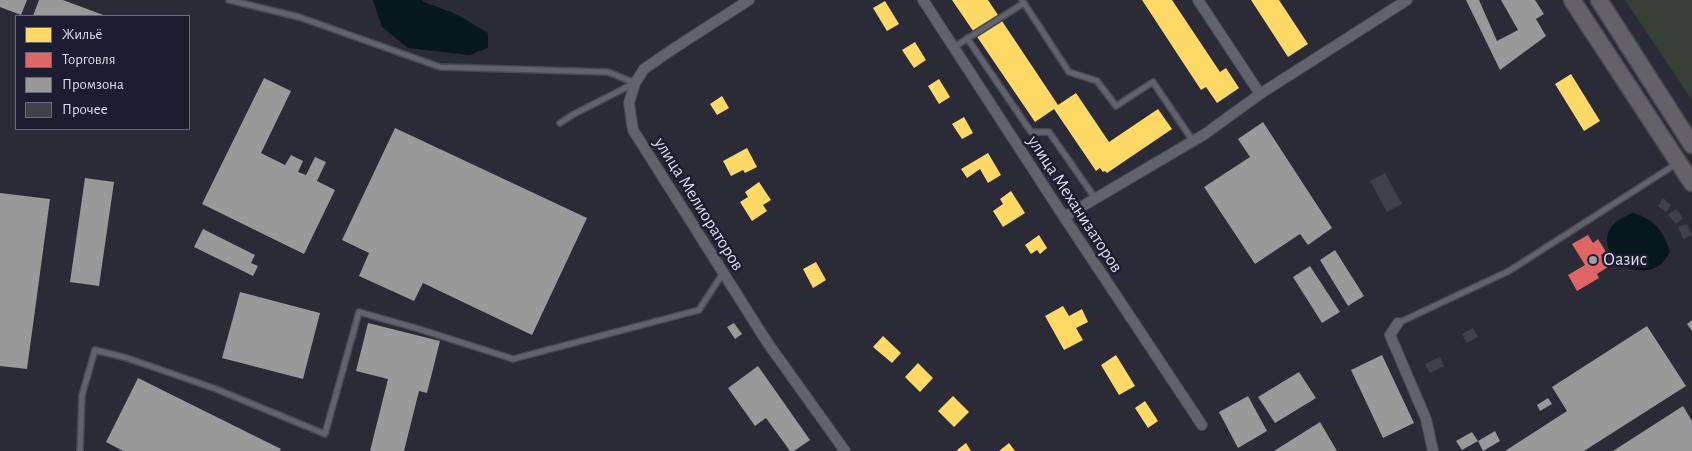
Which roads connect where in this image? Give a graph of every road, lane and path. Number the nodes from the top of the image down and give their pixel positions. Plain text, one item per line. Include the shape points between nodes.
1 (229, 0) edge
2 (749, 0) edge
3 (923, 0) edge
4 (1198, 0) edge
5 (1407, 0) edge
6 (1572, 0) edge
7 (1599, 0) edge
8 (1023, 1) edge
9 (967, 38) junction
10 (954, 47) junction
11 (635, 83) junction
12 (1260, 94) junction
13 (560, 123) dead end
14 (1193, 141) junction
15 (1692, 145) edge
16 (1678, 162) junction
17 (1692, 183) edge
18 (1095, 198) junction
19 (1064, 217) junction
20 (723, 273) junction
21 (1398, 323) joint
22 (1202, 425) dead end
23 (80, 451) edge
24 (846, 451) edge
25 (1433, 451) edge

1 - 11 lane via 299,18 440,67 608,72
2 - 11 street, улица Мелиораторов via 644,69
3 - 10 street, улица Механизаторов
4 - 12 street
5 - 12 street
6 - 16 main road
7 - 15 main road
8 - 9 lane
8 - 14 lane via 1069,72 1097,80 1116,106 1153,82
9 - 10 lane
9 - 18 lane via 1031,132 1049,132
10 - 19 street, улица Механизаторов
11 - 13 lane
11 - 20 street, улица Мелиораторов via 629,103 633,130
12 - 14 street
14 - 18 street
16 - 17 main road
16 - 21 lane via 1509,271
18 - 19 street
19 - 22 street, улица Механизаторов
20 - 23 lane via 699,310 513,359 359,312 325,434 216,389 96,350 82,396
20 - 24 street, улица Мелиораторов via 767,342
21 - 25 street via 1390,335 1426,419

